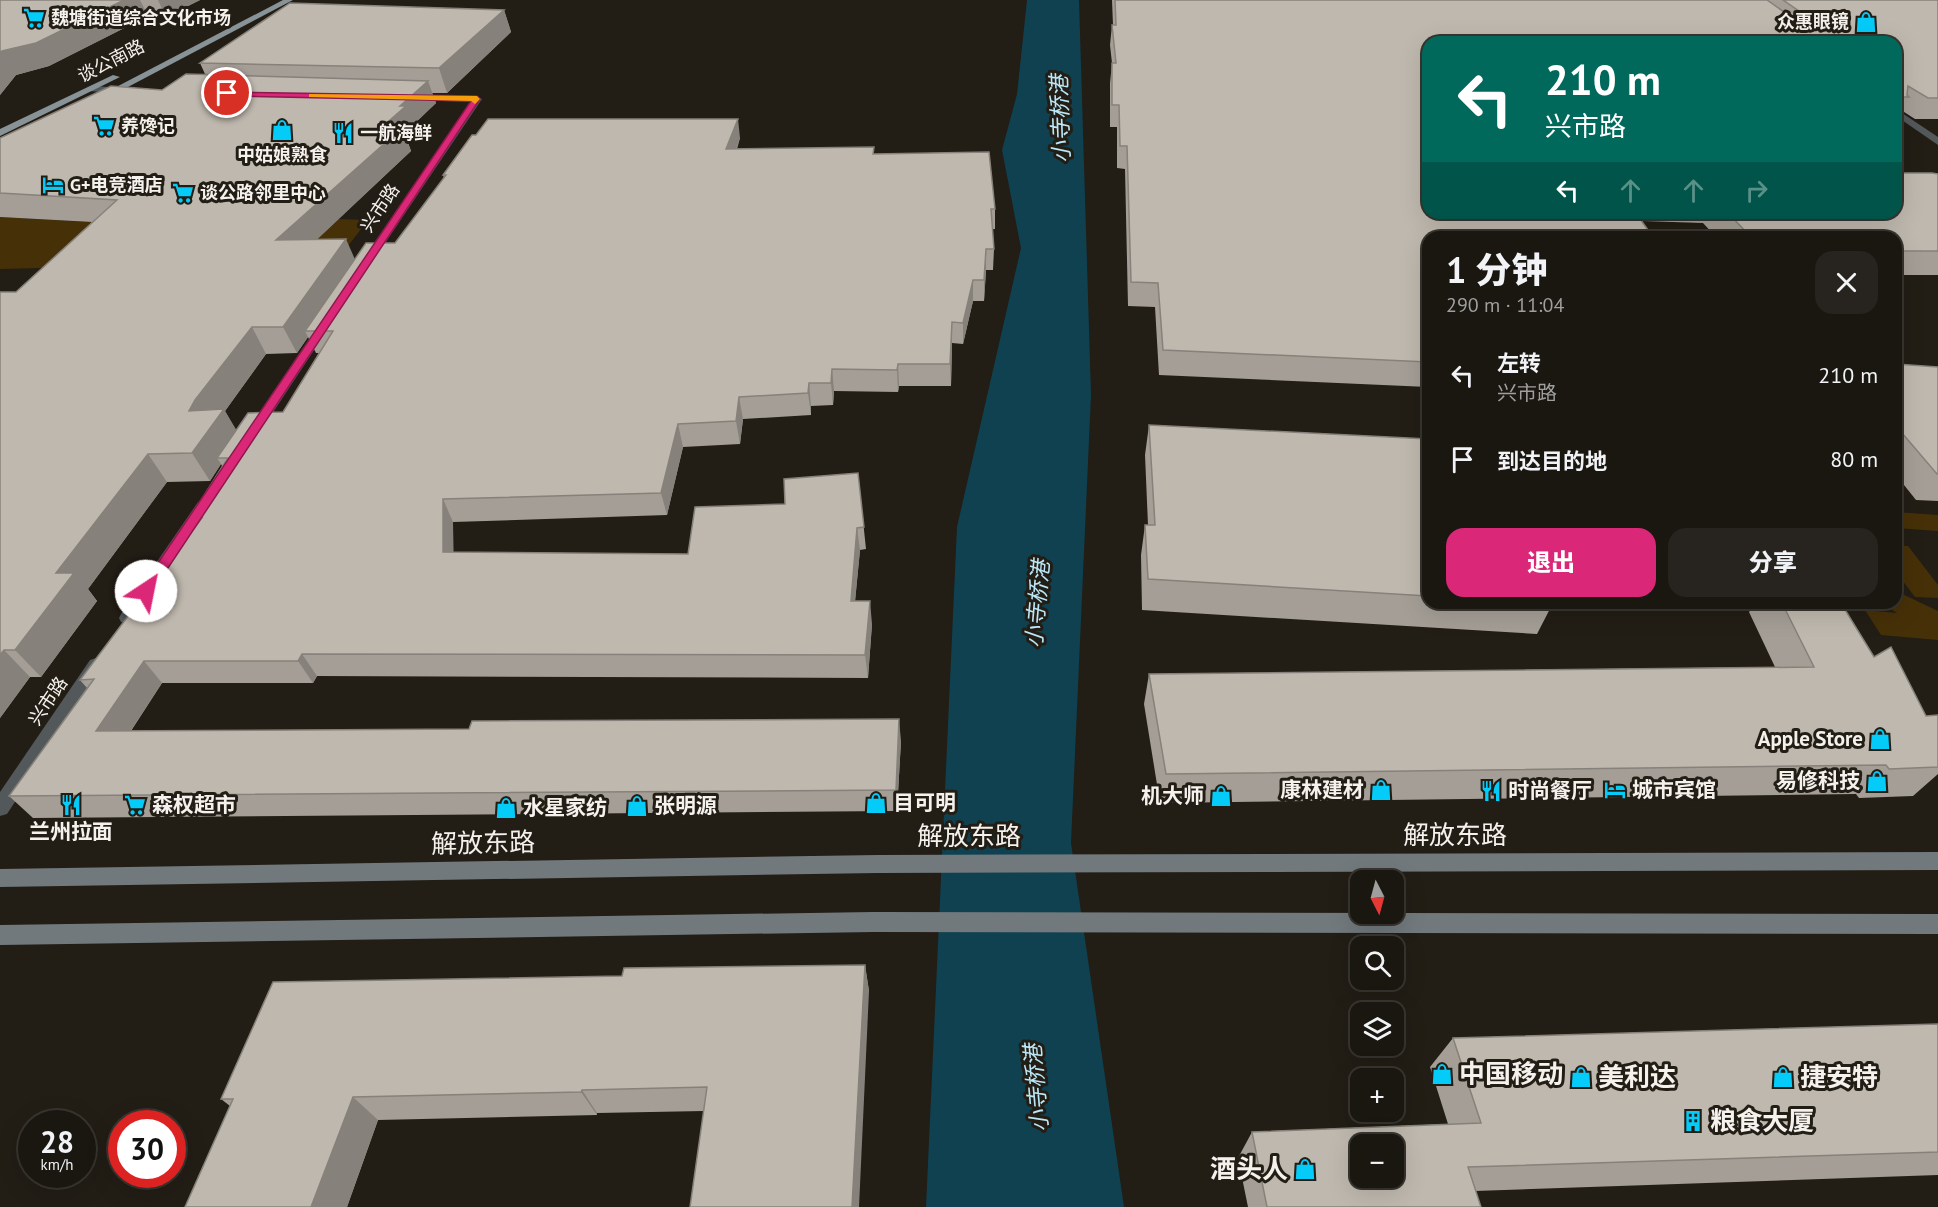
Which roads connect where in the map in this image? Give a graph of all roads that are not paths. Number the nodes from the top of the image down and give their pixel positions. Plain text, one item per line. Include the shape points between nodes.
1 (267, 0) edge
2 (289, 0) edge
3 (257, 5) dead end
4 (123, 74) dead end
5 (92, 89) junction
6 (113, 91) junction
7 (137, 92) edge
8 (406, 97) edge
9 (94, 101) edge
10 (1902, 116) edge
11 (0, 133) edge
12 (1938, 142) edge
13 (357, 276) edge
14 (331, 315) edge
15 (245, 443) edge
16 (212, 493) edge
17 (119, 631) edge
18 (106, 650) edge
19 (0, 808) edge
20 (1938, 861) edge
21 (0, 878) edge
22 (1938, 924) edge
23 (0, 935) edge

1 - 3 main road
2 - 6 main road, 谈公南路
4 - 5 main road, 谈公南路
5 - 6 street
5 - 11 main road, 谈公南路
6 - 7 street
6 - 9 main road, 谈公南路
8 - 13 street, 兴市路 via 477,99
10 - 12 street
14 - 15 street
16 - 17 street
18 - 19 street, 兴市路
20 - 21 main road, 解放东路 via 878,864
22 - 23 main road via 873,922

